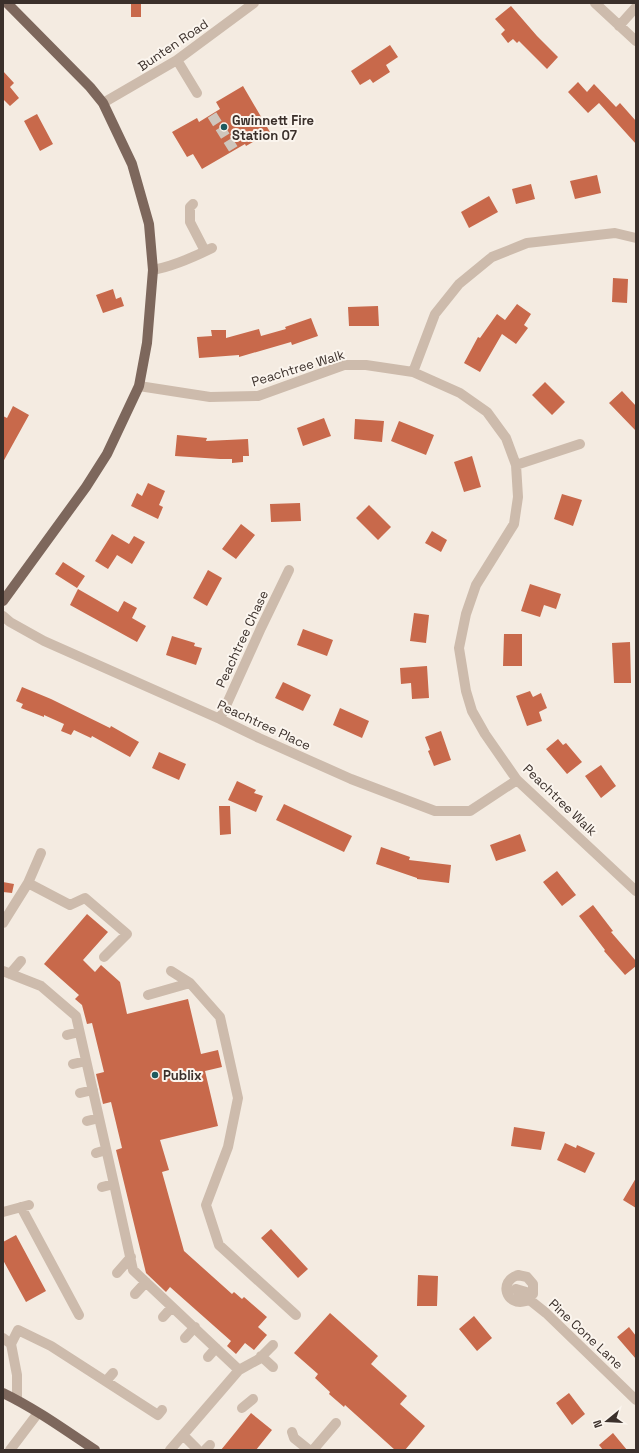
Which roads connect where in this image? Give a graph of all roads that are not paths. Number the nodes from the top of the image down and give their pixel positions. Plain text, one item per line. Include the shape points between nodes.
1 (7, 3) edge
2 (254, 3) edge
3 (595, 3) edge
4 (636, 7) edge
5 (619, 26) junction
6 (636, 41) edge
7 (177, 60) junction
8 (197, 92) dead end
9 (103, 104) junction
10 (193, 204) dead end
11 (636, 238) edge
12 (153, 270) junction
13 (413, 372) junction
14 (139, 386) junction
15 (580, 444) dead end
16 (516, 465) junction
17 (289, 570) dead end
18 (3, 601) edge
19 (3, 616) edge
20 (220, 719) junction
21 (517, 780) junction
22 (41, 853) dead end
23 (28, 876) junction
24 (636, 891) edge
25 (3, 923) edge
26 (104, 957) dead end
27 (21, 961) dead end
28 (171, 971) dead end
29 (7, 973) edge
30 (190, 983) junction
31 (148, 995) dead end
32 (79, 1032) junction
33 (67, 1035) dead end
34 (86, 1061) junction
35 (74, 1064) dead end
36 (92, 1090) junction
37 (80, 1093) dead end
38 (99, 1118) junction
39 (87, 1121) dead end
40 (106, 1150) junction
41 (96, 1153) dead end
42 (114, 1184) junction
43 (102, 1187) dead end
44 (3, 1212) edge
45 (121, 1217) junction
46 (111, 1220) dead end
47 (128, 1247) junction
48 (118, 1249) dead end
49 (131, 1257) junction
50 (117, 1273) dead end
51 (146, 1282) junction
52 (516, 1289) dead end
53 (135, 1294) dead end
54 (172, 1307) junction
55 (79, 1315) dead end
56 (296, 1316) dead end
57 (163, 1317) dead end
58 (194, 1327) junction
59 (185, 1338) dead end
60 (7, 1341) edge
61 (273, 1345) dead end
62 (216, 1348) junction
63 (262, 1356) junction
64 (208, 1357) dead end
65 (273, 1367) dead end
66 (239, 1370) junction
67 (114, 1373) dead end
68 (106, 1381) junction
69 (3, 1393) edge
70 (253, 1399) dead end
71 (17, 1400) junction
72 (636, 1400) edge
73 (242, 1408) dead end
74 (162, 1410) dead end
75 (38, 1413) junction
76 (336, 1423) dead end
77 (183, 1435) junction
78 (291, 1437) dead end
79 (204, 1448) edge
80 (10, 1450) edge
81 (95, 1450) edge
82 (170, 1450) edge
83 (309, 1450) edge
84 (312, 1450) edge

1 - 9 main road via 90,87
2 - 7 street, Bunten Road
3 - 5 street
4 - 5 street
5 - 6 street
7 - 8 street
7 - 9 street, Bunten Road
9 - 12 main road via 132,164 149,224
10 - 12 street via 190,207 190,222 208,250 171,266
11 - 13 street via 615,233 527,244 492,257 459,284 435,314
12 - 14 main road via 147,343
13 - 14 street, Peachtree Walk via 366,364 344,365 258,396 210,397
13 - 16 street, Peachtree Walk via 460,393 487,412 506,438
14 - 18 main road via 107,454
15 - 16 street
16 - 21 street, Peachtree Walk via 518,497 514,524 476,585 466,614 459,648 472,711
17 - 20 street, Peachtree Chase
19 - 20 street, Peachtree Place via 44,641
20 - 21 street, Peachtree Place via 351,779 435,811 470,811
21 - 24 street, Peachtree Walk
22 - 23 street
23 - 25 street
23 - 26 street via 70,905 85,898 127,934
27 - 29 street
28 - 30 street
29 - 32 street via 23,982 41,986 57,1005 76,1016
30 - 31 street
30 - 56 street via 220,1017 238,1098 228,1147 206,1205 219,1245
32 - 33 street
32 - 34 street
34 - 35 street
34 - 36 street
36 - 37 street
36 - 38 street
38 - 39 street
38 - 40 street
40 - 41 street
40 - 42 street
42 - 43 street
42 - 45 street
44 - 55 street via 25,1206 57,1264
45 - 46 street
45 - 47 street
47 - 48 street
47 - 49 street
49 - 50 street
49 - 51 street via 133,1270
51 - 53 street
51 - 54 street
52 - 72 street, Pine Cone Lane via 546,1313
54 - 57 street
54 - 58 street
58 - 59 street
58 - 62 street
60 - 68 street via 18,1330 54,1343 80,1358
60 - 71 street via 17,1375
61 - 63 street
62 - 64 street
62 - 66 street
63 - 65 street
63 - 66 street
66 - 77 street
67 - 68 street
68 - 74 street via 135,1394 158,1415
69 - 71 main road
70 - 73 street
71 - 75 main road
75 - 80 street
75 - 81 main road
76 - 84 street
77 - 79 street
77 - 82 street
78 - 83 street

